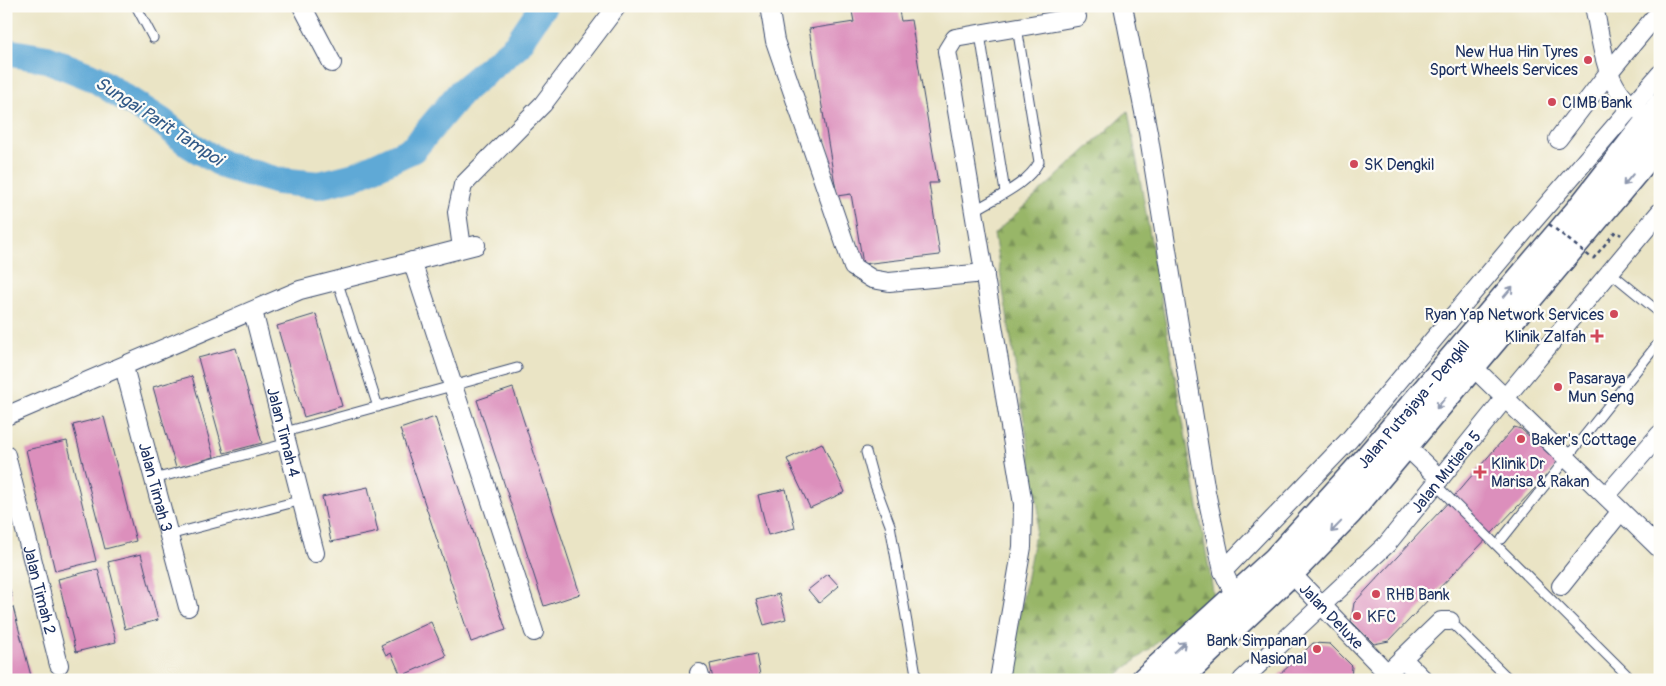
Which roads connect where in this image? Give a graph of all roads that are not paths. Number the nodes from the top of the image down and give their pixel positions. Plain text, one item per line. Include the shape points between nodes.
1 (136, 6) edge
2 (302, 6) edge
3 (617, 6) edge
4 (769, 6) edge
5 (1123, 6) edge
6 (1594, 6) edge
7 (1077, 17) dead end
8 (1654, 18) dead end
9 (1017, 28) junction
10 (980, 34) junction
11 (153, 38) dead end
12 (332, 63) dead end
13 (1609, 72) junction
14 (1660, 74) edge
15 (1650, 113) edge
16 (1558, 139) dead end
17 (1660, 143) edge
18 (1559, 190) junction
19 (1005, 192) junction
20 (1580, 208) junction
21 (974, 211) junction
22 (1660, 212) edge
23 (412, 261) junction
24 (1610, 272) junction
25 (984, 273) junction
26 (337, 280) junction
27 (253, 311) junction
28 (1660, 313) edge
29 (1660, 341) edge
30 (1471, 365) junction
31 (124, 366) junction
32 (517, 368) dead end
33 (1420, 377) junction
34 (454, 386) junction
35 (1505, 398) junction
36 (378, 407) junction
37 (6, 416) edge
38 (1660, 434) edge
39 (286, 438) junction
40 (1406, 446) junction
41 (866, 452) dead end
42 (6, 455) edge
43 (1567, 458) junction
44 (154, 479) junction
45 (1437, 481) junction
46 (1606, 496) junction
47 (302, 500) junction
48 (1621, 511) junction
49 (169, 535) junction
50 (1502, 539) dead end
51 (1660, 549) edge
52 (315, 554) dead end
53 (1284, 566) junction
54 (1222, 572) junction
55 (1562, 586) dead end
56 (1236, 596) junction
57 (1321, 605) junction
58 (188, 607) dead end
59 (1450, 621) joint
60 (534, 632) dead end
61 (1403, 659) junction
62 (59, 665) dead end
63 (1383, 676) edge
64 (1252, 677) edge
65 (917, 680) edge
66 (999, 680) edge
67 (1144, 680) edge
68 (1178, 680) edge
69 (1424, 680) edge
70 (1510, 680) edge
71 (1632, 680) edge

1 - 11 lane
2 - 12 street
3 - 23 street via 543,104 463,185 457,212 469,247
4 - 25 street via 775,42 853,267 872,279 889,282
5 - 54 street via 1148,132 1206,492
6 - 13 street
7 - 9 street
8 - 13 street
9 - 10 street
9 - 19 lane via 1039,162 1034,170
10 - 19 lane
10 - 21 street via 955,38 947,51
13 - 15 street via 1616,90
13 - 16 street
14 - 15 street
15 - 18 street
15 - 20 main road, Jalan Putrajaya - Dengkil
17 -> 30 main road, Jalan Putrajaya - Dengkil
18 - 20 street
18 - 33 street
19 - 21 lane
33 -> 20 main road, Jalan Putrajaya - Dengkil
21 - 25 street
22 - 24 street, Jalan Mutiara 5
23 - 26 street
23 - 34 street
24 - 28 lane
24 - 35 street, Jalan Mutiara 5
25 - 66 street via 1023,504 1022,547
26 - 27 street via 300,290
26 - 36 lane
27 - 31 street
27 - 39 street, Jalan Timah 4
29 - 43 lane
30 - 35 street
30 -> 40 main road, Jalan Putrajaya - Dengkil
31 - 37 street
31 - 44 street, Jalan Timah 3
32 - 34 lane
33 - 53 main road, Jalan Putrajaya - Dengkil via 1364,463
33 - 54 street via 1350,440
34 - 36 lane
34 - 60 street
35 - 43 street
35 - 45 street, Jalan Mutiara 5
36 - 39 lane
38 - 46 street
39 - 44 lane
39 - 47 street, Jalan Timah 4
40 - 45 street
40 -> 53 main road, Jalan Putrajaya - Dengkil via 1350,512
41 - 65 lane via 890,525
42 - 62 street, Jalan Timah 2
43 - 46 street
43 - 50 lane
44 - 49 street, Jalan Timah 3
45 - 57 street, Jalan Mutiara 5 via 1387,544
45 - 71 lane
46 - 48 street
47 - 49 lane
47 - 52 street, Jalan Timah 4
48 - 51 street
48 - 55 street
49 - 58 street, Jalan Timah 3
53 - 56 main road, Jalan Putrajaya - Dengkil
53 - 57 street, Jalan Deluxe
53 - 68 main road, Jalan Putrajaya - Dengkil
54 - 56 street
67 -> 56 main road, Jalan Putrajaya - Dengkil
57 - 63 street, Jalan Deluxe
57 - 64 street, Jalan Mutiara 5
59 - 61 street via 1441,622
59 - 70 lane
61 - 63 street
61 - 69 street

